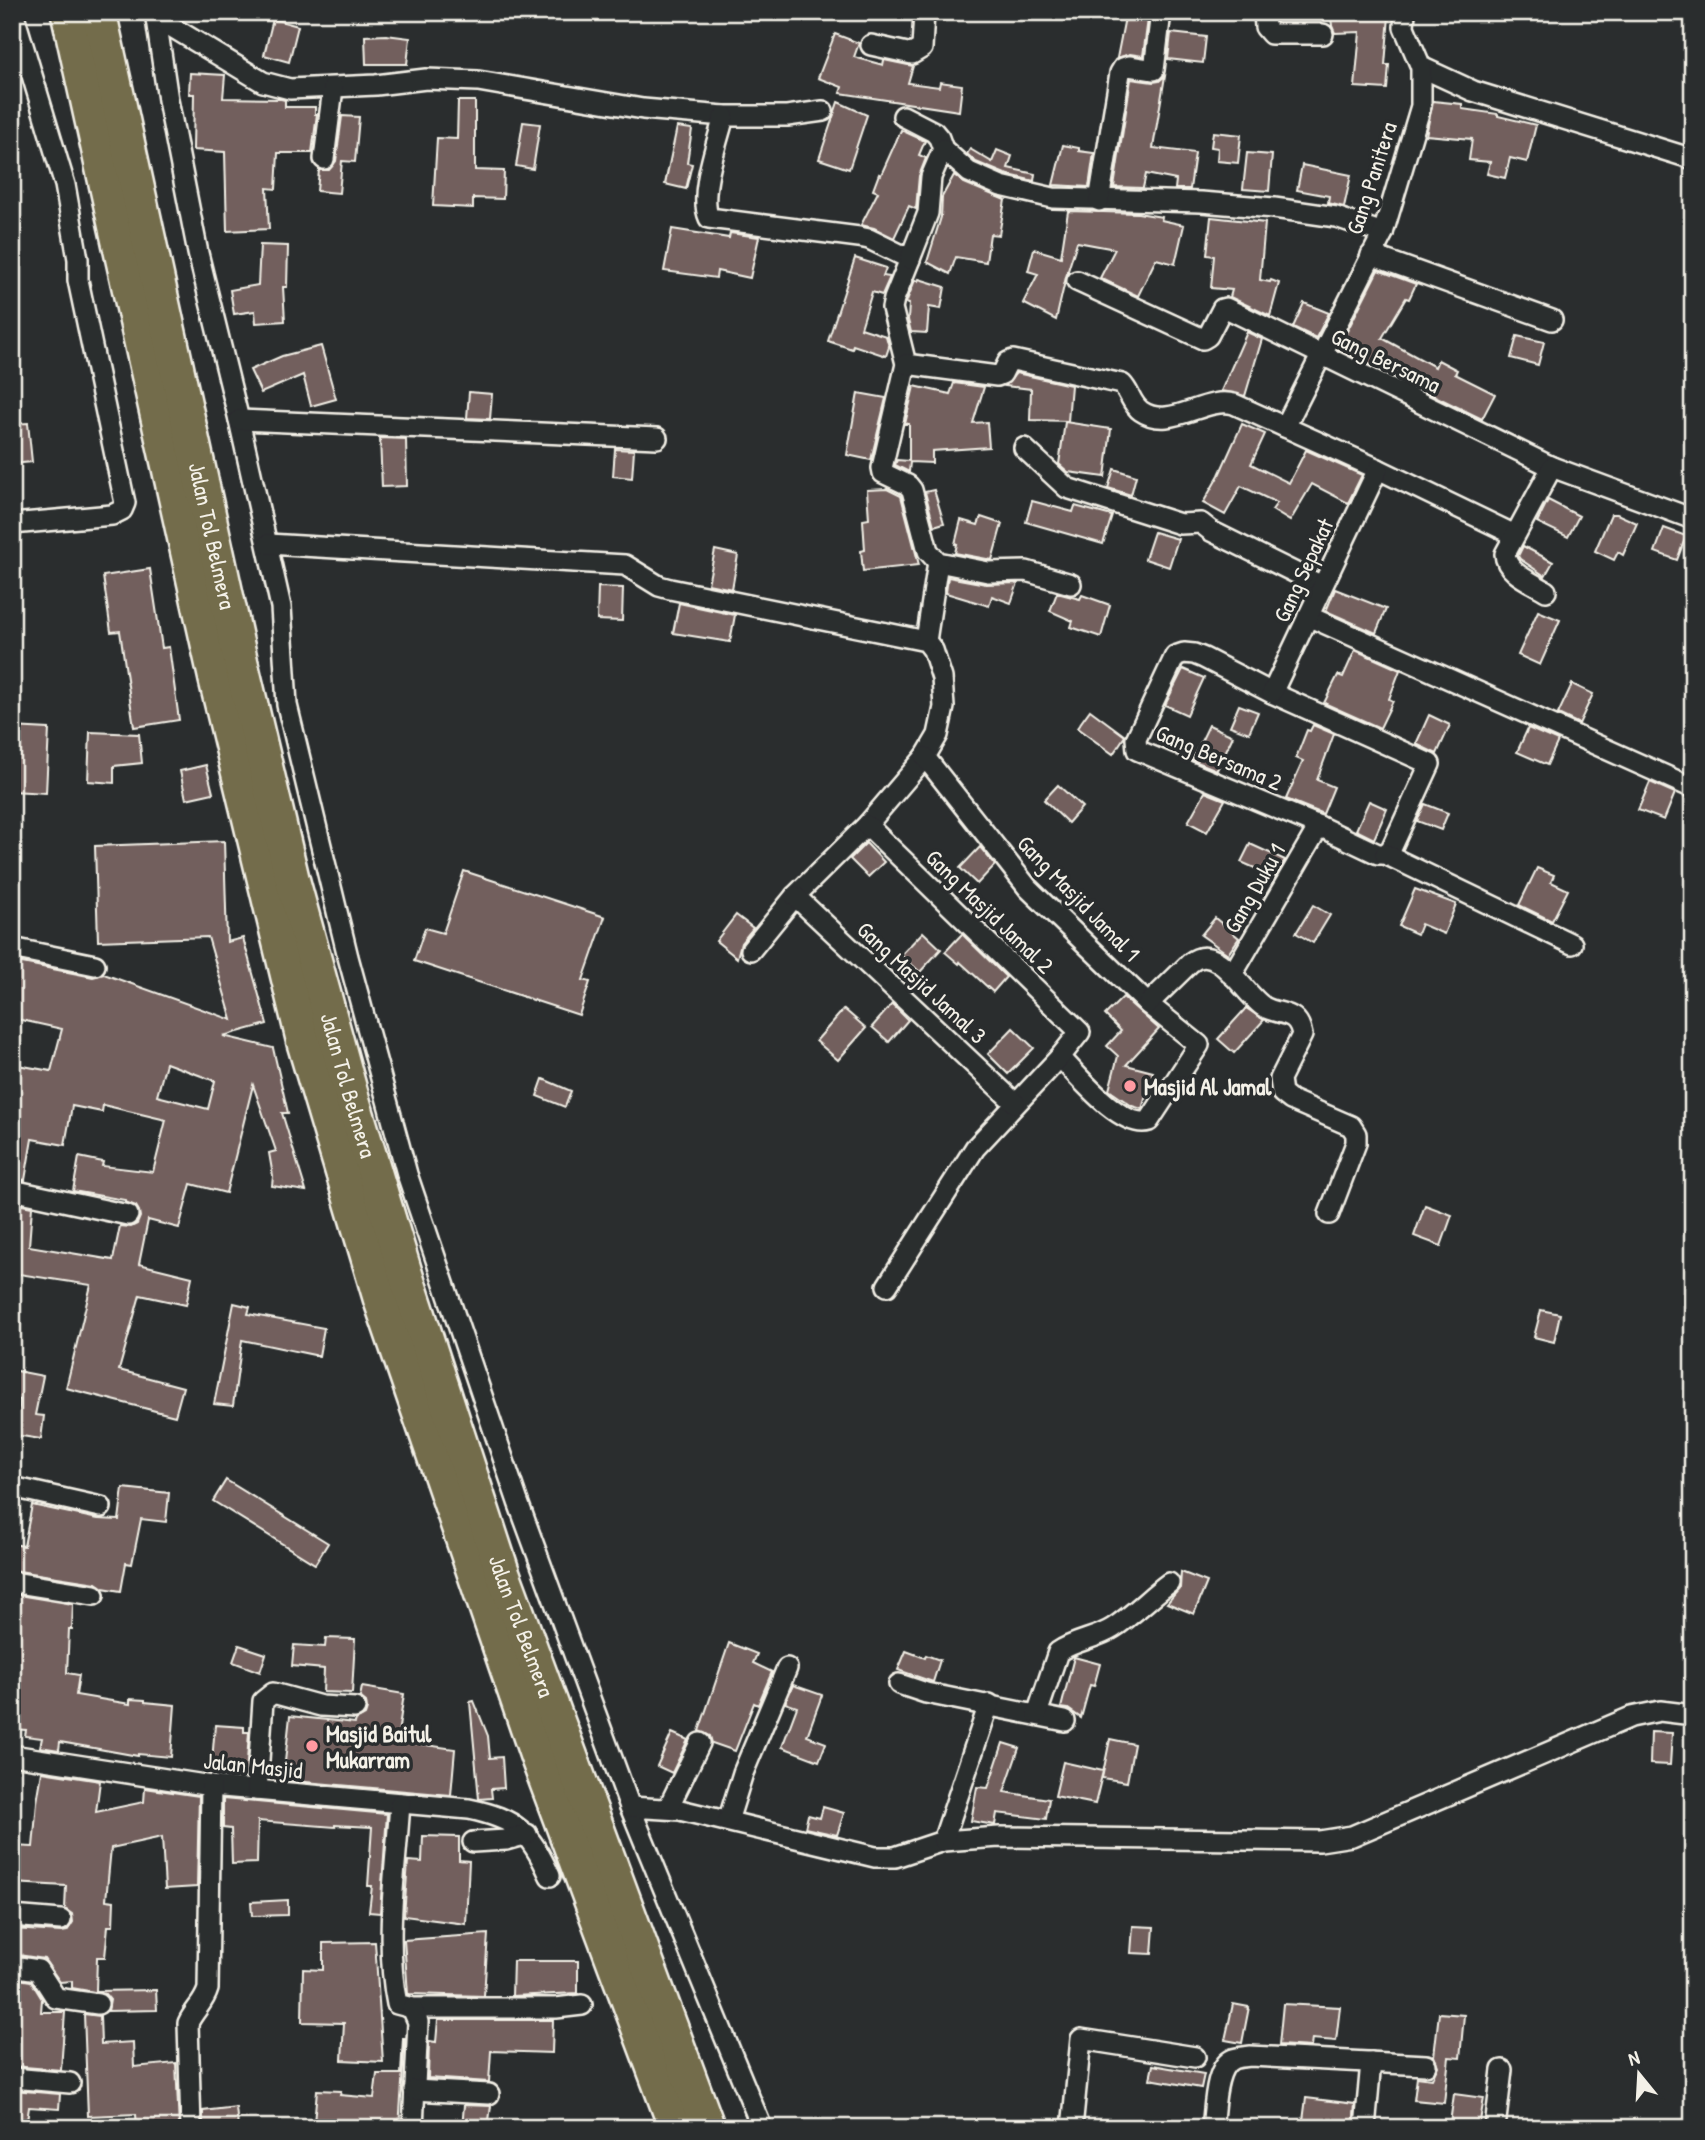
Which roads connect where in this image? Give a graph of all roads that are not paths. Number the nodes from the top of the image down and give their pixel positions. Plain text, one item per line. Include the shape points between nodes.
1 (13, 12) edge
2 (68, 12) edge
3 (99, 12) edge
4 (924, 12) edge
5 (1161, 12) edge
6 (1264, 12) edge
7 (1405, 12) edge
8 (156, 15) edge
9 (1323, 34) dead end
10 (872, 45) dead end
11 (1421, 67) junction
12 (333, 88) junction
13 (823, 111) dead end
14 (724, 116) junction
15 (902, 116) dead end
16 (943, 149) junction
17 (324, 159) dead end
18 (1693, 159) edge
19 (1099, 201) junction
20 (1383, 233) junction
21 (1371, 255) junction
22 (910, 259) junction
23 (1077, 281) dead end
24 (1552, 320) dead end
25 (1322, 355) junction
26 (906, 364) junction
27 (239, 420) junction
28 (1285, 427) junction
29 (657, 438) dead end
30 (1024, 449) dead end
31 (1552, 467) junction
32 (1378, 469) junction
33 (1693, 519) edge
34 (12, 524) edge
35 (1515, 535) junction
36 (268, 544) junction
37 (938, 562) junction
38 (1071, 584) dead end
39 (1322, 586) junction
40 (1546, 591) dead end
41 (1308, 615) junction
42 (926, 641) junction
43 (1272, 693) junction
44 (925, 757) junction
45 (1693, 788) edge
46 (867, 825) junction
47 (1319, 826) junction
48 (1385, 854) junction
49 (795, 896) junction
50 (1572, 944) dead end
51 (12, 948) edge
52 (751, 950) dead end
53 (95, 965) dead end
54 (1232, 975) junction
55 (1148, 1004) junction
56 (1060, 1058) junction
57 (1015, 1103) junction
58 (12, 1190) edge
59 (1329, 1214) dead end
60 (128, 1215) dead end
61 (887, 1286) dead end
62 (12, 1487) edge
63 (101, 1507) dead end
64 (12, 1582) edge
65 (1169, 1583) dead end
66 (94, 1595) dead end
67 (787, 1668) dead end
68 (899, 1684) dead end
69 (989, 1704) junction
70 (355, 1707) dead end
71 (1037, 1714) junction
72 (1693, 1715) edge
73 (1065, 1721) dead end
74 (700, 1743) dead end
75 (12, 1755) edge
76 (211, 1786) junction
77 (257, 1790) junction
78 (400, 1803) junction
79 (630, 1807) junction
80 (668, 1808) junction
81 (728, 1821) junction
82 (527, 1834) junction
83 (943, 1841) junction
84 (473, 1842) dead end
85 (550, 1876) dead end
86 (12, 1916) edge
87 (61, 1920) dead end
88 (12, 1966) edge
89 (98, 2004) dead end
90 (582, 2005) dead end
91 (412, 2008) junction
92 (1195, 2057) dead end
93 (1371, 2062) junction
94 (1426, 2065) dead end
95 (1502, 2070) dead end
96 (12, 2078) edge
97 (70, 2083) dead end
98 (414, 2090) junction
99 (489, 2094) dead end
100 (191, 2128) edge
101 (413, 2128) edge
102 (676, 2128) edge
103 (708, 2128) edge
104 (762, 2128) edge
105 (1072, 2128) edge
106 (1212, 2128) edge
107 (1365, 2128) edge
108 (1495, 2128) edge

1 - 34 street via 65,185 78,280 125,503 112,514
2 - 102 highway, Jalan Tol Belmera via 216,680 304,1043 381,1301 533,1746
3 - 103 highway, Jalan Tol Belmera via 241,663 292,878 353,1101 502,1571
4 - 10 street via 918,52
5 - 19 street via 1154,70 1129,66 1120,73
6 - 9 street via 1265,27 1271,34
7 - 11 street, Gang Panitera via 1404,27
8 - 12 street via 263,82 290,89
8 - 27 street via 198,253
11 - 18 street via 1473,91
11 - 20 street, Gang Panitera via 1421,106
12 - 14 street via 426,79 478,81 643,109
12 - 17 street
13 - 14 street
14 - 22 street via 706,193 709,218 869,239
15 - 16 street via 934,132
16 - 19 street via 969,172 1001,186 1053,198
16 - 22 street via 931,177 928,213
19 - 20 street via 1275,208 1336,216
20 - 21 street, Gang Panitera
21 - 24 street
21 - 25 street, Gang Panitera
22 - 26 street via 892,309
23 - 25 street, Gang Bersama via 1203,339 1226,308
25 - 28 street, Gang Panitera
25 - 31 street, Gang Bersama
26 - 28 street via 997,376 1013,360 1122,384 1133,404 1155,417 1227,402
26 - 37 street via 882,468 912,490 928,551
27 - 29 street
27 - 36 street
28 - 32 street
30 - 39 street via 1067,488 1180,524 1201,523
31 - 33 street, Gang Bersama
31 - 35 street
32 - 35 street
32 - 39 street, Gang Sepakat
35 - 40 street via 1506,561
36 - 42 street via 625,565 670,589
36 - 79 street via 281,607 287,705 407,1174 518,1502
37 - 38 street via 989,572 1026,571
37 - 42 street
39 - 41 street, Gang Sepakat
41 - 43 street, Gang Sepakat
41 - 45 street
42 - 44 street via 942,678 944,706 938,734
43 - 47 street, Gang Bersama 2 via 1194,654 1175,656 1136,739 1137,750
43 - 48 street, Gang Bersama 2 via 1430,764
44 - 46 street
44 - 55 street, Gang Masjid Jamal 1 via 1028,888
46 - 49 street
46 - 56 street, Gang Masjid Jamal 2 via 1080,1032
47 - 48 street, Gang Bersama 2
47 - 54 street, Gang Duku 1
48 - 50 street
49 - 52 street
49 - 57 street, Gang Masjid Jamal 3
51 - 53 street
54 - 55 street via 1207,956 1197,957
54 - 59 street via 1265,1007 1283,1012 1300,1027 1301,1035 1280,1079 1282,1093 1351,1126 1356,1135
55 - 56 street, Gang Masjid Jamal 1 via 1199,1045 1149,1121 1140,1124 1123,1118
56 - 57 street
57 - 61 street via 975,1147
58 - 60 street
62 - 63 street
64 - 66 street
65 - 71 street via 1115,1627 1058,1652
67 - 81 street
68 - 69 street
69 - 71 street
69 - 83 street
70 - 77 street via 321,1706 273,1693 263,1701
71 - 73 street
72 - 83 street via 1660,1712 1630,1717 1352,1836 1320,1841
74 - 80 street
75 - 76 street, Jalan Masjid
76 - 77 street, Jalan Masjid
76 - 100 street via 208,1989 188,2023
77 - 78 street, Jalan Masjid
78 - 82 street, Jalan Masjid via 496,1815
78 - 91 street via 392,1919 394,1987 397,2004
79 - 80 street
79 - 104 street via 710,2014
80 - 81 street
81 - 83 street via 875,1857 895,1857
82 - 84 street
82 - 85 street
86 - 87 street
88 - 89 street via 38,1970 56,1998
90 - 91 street
91 - 98 street via 418,2022
92 - 105 street via 1081,2039
93 - 94 street
93 - 106 street via 1236,2058 1222,2069
93 - 107 street
95 - 108 street
96 - 97 street
98 - 99 street
98 - 101 street

